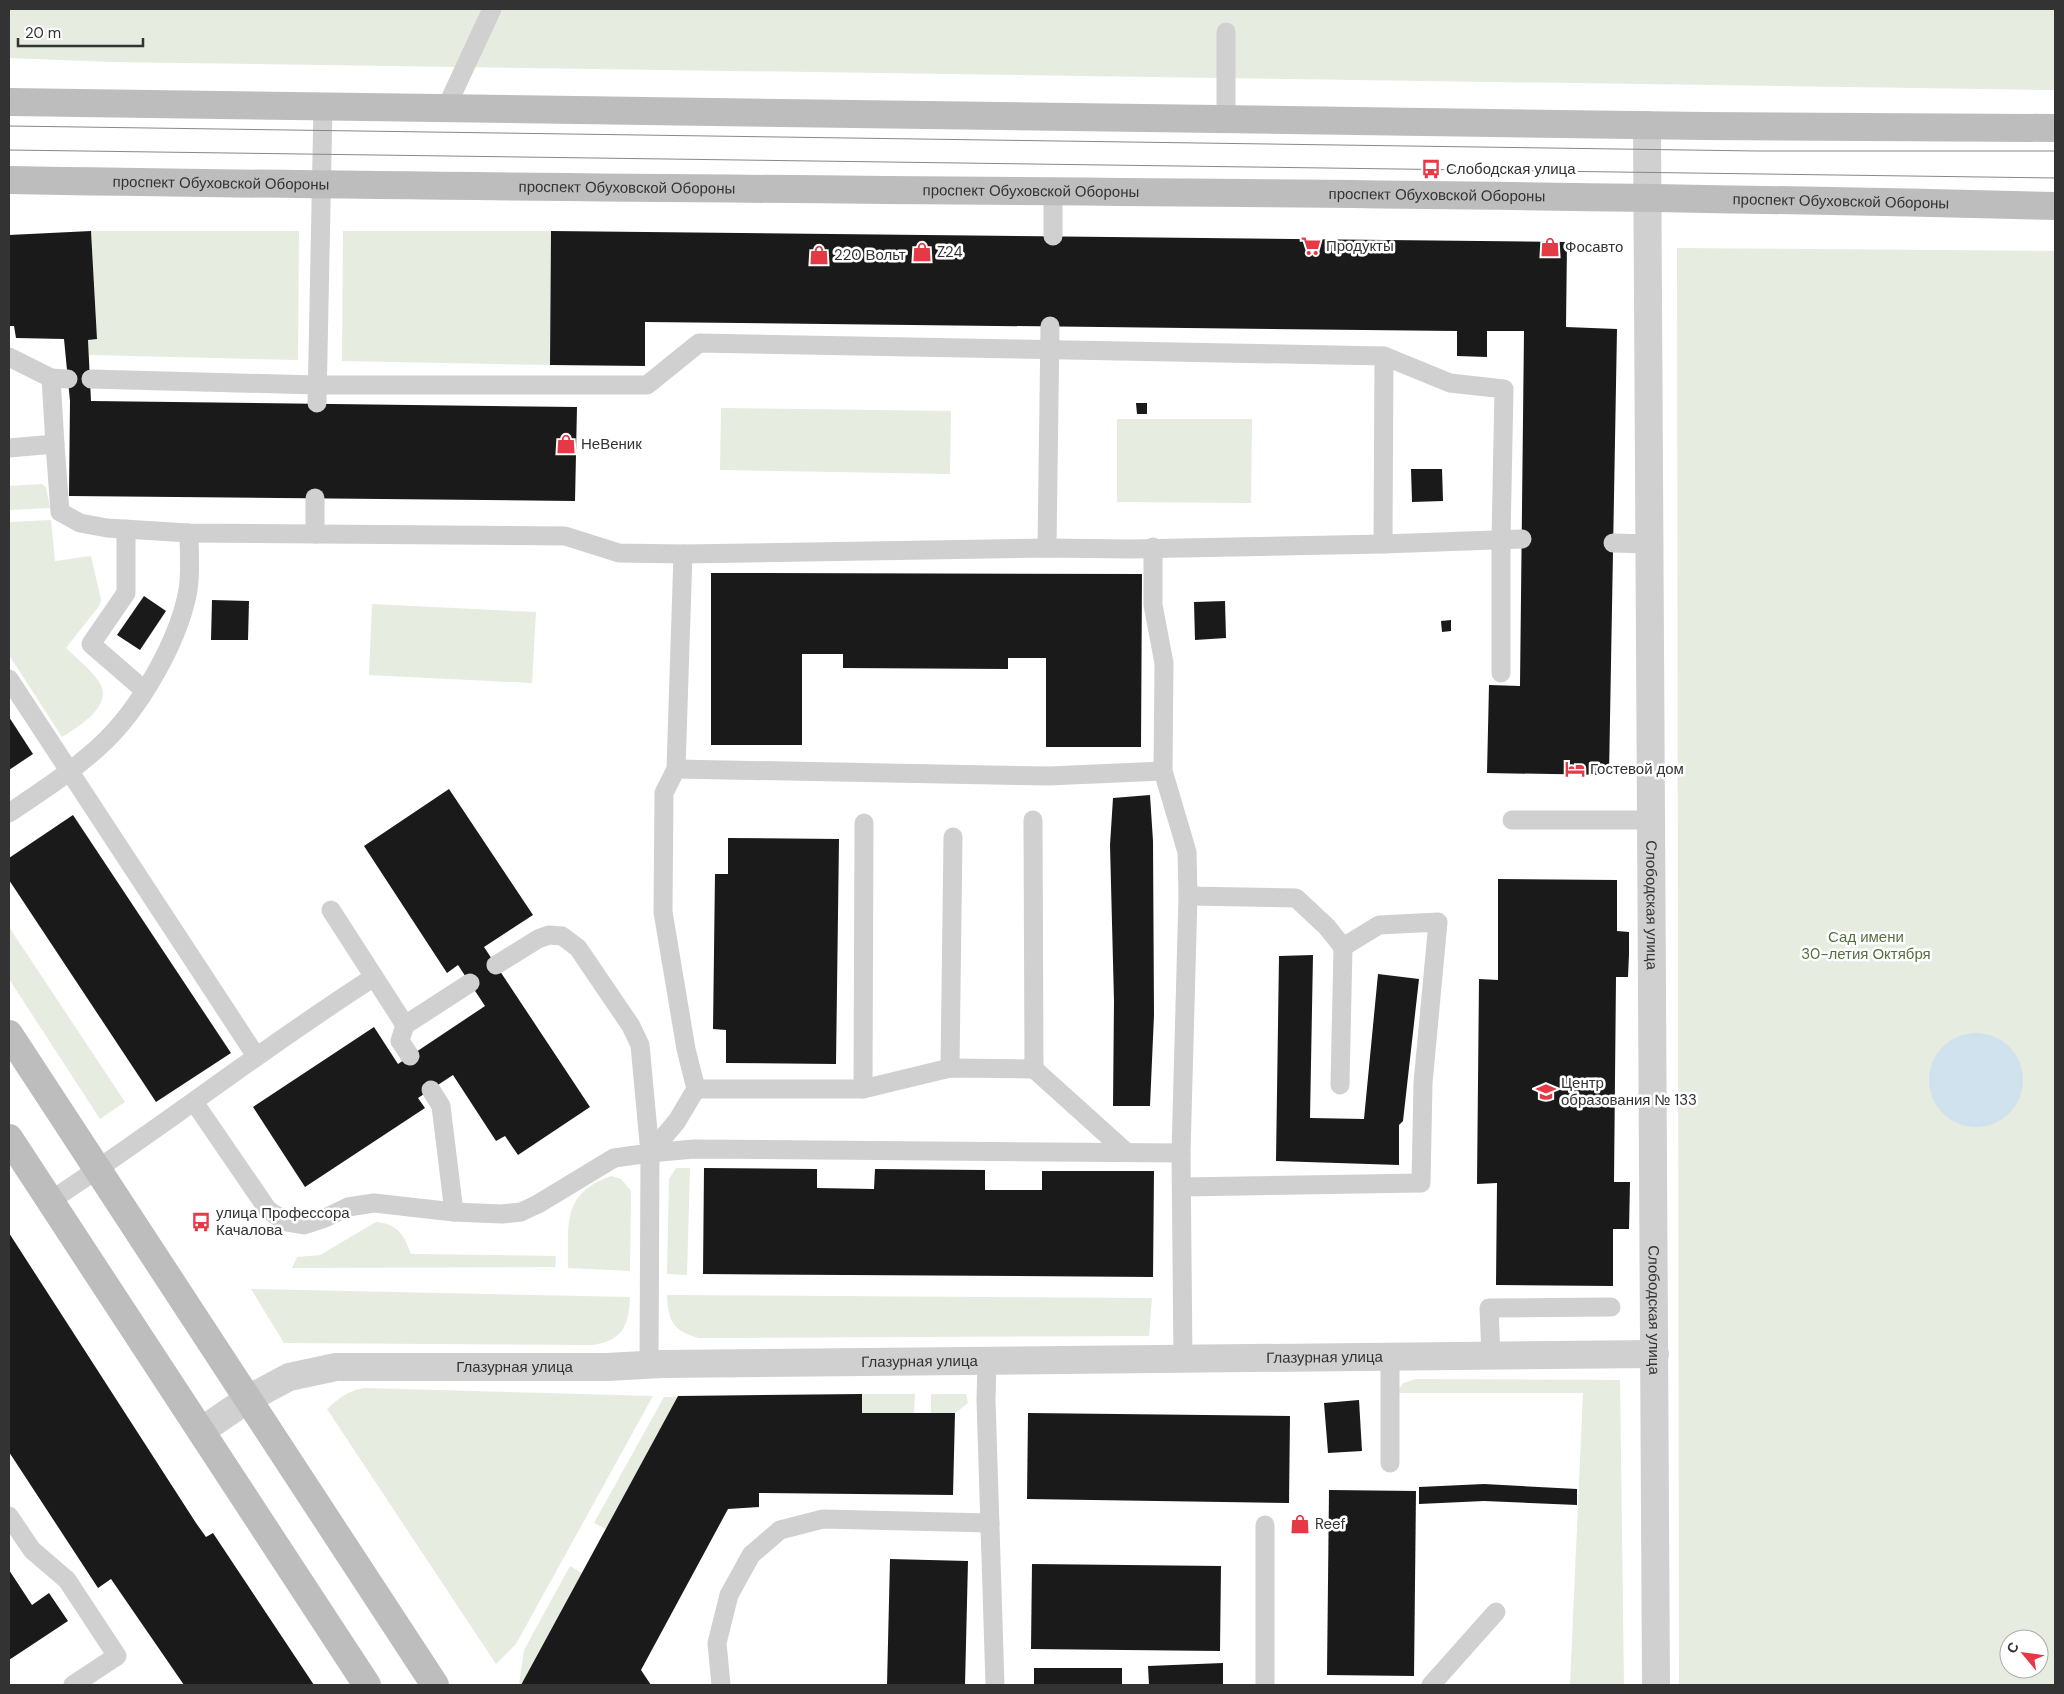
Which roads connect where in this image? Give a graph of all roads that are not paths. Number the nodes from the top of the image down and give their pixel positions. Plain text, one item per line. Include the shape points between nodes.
1 (492, 9) edge
2 (1226, 32) dead end
3 (9, 102) edge
4 (323, 107) junction
5 (446, 108) junction
6 (1226, 118) junction
7 (1648, 125) junction
8 (2055, 128) edge
9 (9, 180) edge
10 (322, 185) junction
11 (1053, 192) junction
12 (1648, 198) junction
13 (2055, 206) edge
14 (1053, 236) dead end
15 (1050, 326) dead end
16 (1049, 350) junction
17 (1384, 356) junction
18 (9, 357) edge
19 (91, 379) dead end
20 (317, 385) junction
21 (317, 404) dead end
22 (55, 444) junction
23 (9, 448) edge
24 (314, 498) dead end
25 (126, 529) junction
26 (189, 533) junction
27 (315, 534) junction
28 (1501, 539) junction
29 (1522, 539) dead end
30 (1613, 543) dead end
31 (1383, 544) junction
32 (1650, 544) junction
33 (1153, 547) junction
34 (1047, 548) junction
35 (683, 554) junction
36 (1501, 673) dead end
37 (9, 679) edge
38 (144, 690) junction
39 (676, 769) junction
40 (71, 771) junction
41 (1163, 771) junction
42 (9, 813) edge
43 (1033, 820) dead end
44 (1512, 820) dead end
45 (1651, 820) junction
46 (864, 823) dead end
47 (953, 837) dead end
48 (1188, 896) junction
49 (331, 910) dead end
50 (1342, 947) junction
51 (496, 965) dead end
52 (374, 977) junction
53 (470, 983) dead end
54 (405, 1025) junction
55 (9, 1034) edge
56 (256, 1056) junction
57 (410, 1056) dead end
58 (950, 1068) junction
59 (1034, 1069) junction
60 (1340, 1085) dead end
61 (696, 1089) junction
62 (863, 1089) junction
63 (431, 1090) dead end
64 (194, 1102) junction
65 (9, 1138) edge
66 (1125, 1152) junction
67 (1182, 1152) junction
68 (650, 1153) junction
69 (98, 1170) junction
70 (1182, 1187) junction
71 (50, 1201) junction
72 (454, 1212) junction
73 (1610, 1307) dead end
74 (1654, 1354) junction
75 (1491, 1356) junction
76 (1390, 1357) junction
77 (1183, 1358) junction
78 (987, 1360) junction
79 (649, 1364) junction
80 (248, 1399) junction
81 (201, 1431) junction
82 (1390, 1463) dead end
83 (9, 1516) edge
84 (990, 1523) junction
85 (1265, 1526) dead end
86 (1496, 1612) dead end
87 (73, 1685) edge
88 (367, 1685) edge
89 (435, 1685) edge
90 (721, 1685) edge
91 (995, 1685) edge
92 (1265, 1685) edge
93 (1431, 1685) edge
94 (1656, 1685) edge

1 - 5 lane
2 - 6 lane
3 - 4 main road
4 - 5 main road
4 - 10 lane
5 - 6 main road
6 - 7 main road
7 - 8 main road
7 - 12 street, Слободская улица
9 - 10 main road, проспект Обуховской Обороны
10 - 11 main road, проспект Обуховской Обороны
10 - 20 lane
11 - 12 main road, проспект Обуховской Обороны
11 - 14 lane
12 - 13 main road, проспект Обуховской Обороны
12 - 32 street, Слободская улица
15 - 16 lane
16 - 17 lane
16 - 20 lane via 699,343 647,385
16 - 34 lane
17 - 28 lane via 1450,383 1504,389
17 - 31 lane
18 - 22 lane via 60,378
19 - 20 lane
20 - 21 lane
22 - 23 lane
22 - 25 lane via 60,512 80,523
24 - 27 lane
25 - 26 lane
25 - 38 lane via 126,593 91,644
26 - 27 lane
26 - 38 lane via 188,589 178,629
27 - 35 lane via 565,536 620,552
28 - 29 lane
28 - 31 lane
28 - 36 lane
30 - 32 lane
31 - 33 lane
32 - 45 street, Слободская улица
33 - 34 lane
33 - 41 lane via 1153,605 1164,663
34 - 35 lane
35 - 39 lane
37 - 40 lane
38 - 40 lane via 102,744
39 - 41 lane via 1049,776
39 - 61 lane via 664,793 664,912 686,1049
40 - 42 lane
40 - 56 lane
41 - 48 lane via 1187,852
43 - 59 lane
44 - 45 lane
45 - 74 street, Слободская улица
46 - 62 lane
47 - 58 lane
48 - 50 lane via 1296,898 1327,927
48 - 67 lane
49 - 52 lane
50 - 60 lane
50 - 70 lane via 1380,925 1438,922 1423,1083 1421,1183
51 - 68 lane via 549,935 562,936 578,948 631,1026 640,1045
52 - 54 lane
52 - 56 lane
53 - 54 lane
54 - 57 lane via 400,1041
55 - 69 main road
56 - 64 lane
58 - 59 lane
58 - 62 lane
59 - 66 lane
61 - 62 lane
61 - 68 lane via 677,1121
63 - 72 lane via 441,1106
64 - 69 lane
64 - 72 lane via 268,1210 286,1222 304,1224 348,1207 374,1203
65 - 71 main road
66 - 67 lane
66 - 68 lane via 694,1149
67 - 70 lane
68 - 72 lane via 614,1158 521,1212
68 - 79 lane
69 - 71 lane
69 - 80 main road
70 - 77 lane
71 - 81 main road
73 - 75 lane via 1489,1308
74 - 75 street, Глазурная улица
74 - 94 street, Слободская улица
75 - 76 street, Глазурная улица
76 - 77 street, Глазурная улица
76 - 82 lane
77 - 78 street, Глазурная улица
78 - 79 street, Глазурная улица
78 - 84 lane
79 - 80 street, Глазурная улица via 607,1367 336,1367 289,1377
80 - 81 street, Глазурная улица
80 - 89 main road
81 - 88 main road
83 - 87 lane via 32,1550 67,1580 117,1656
84 - 90 lane via 823,1519 780,1530 751,1555 729,1595 717,1643
84 - 91 lane
85 - 92 lane
86 - 93 lane

